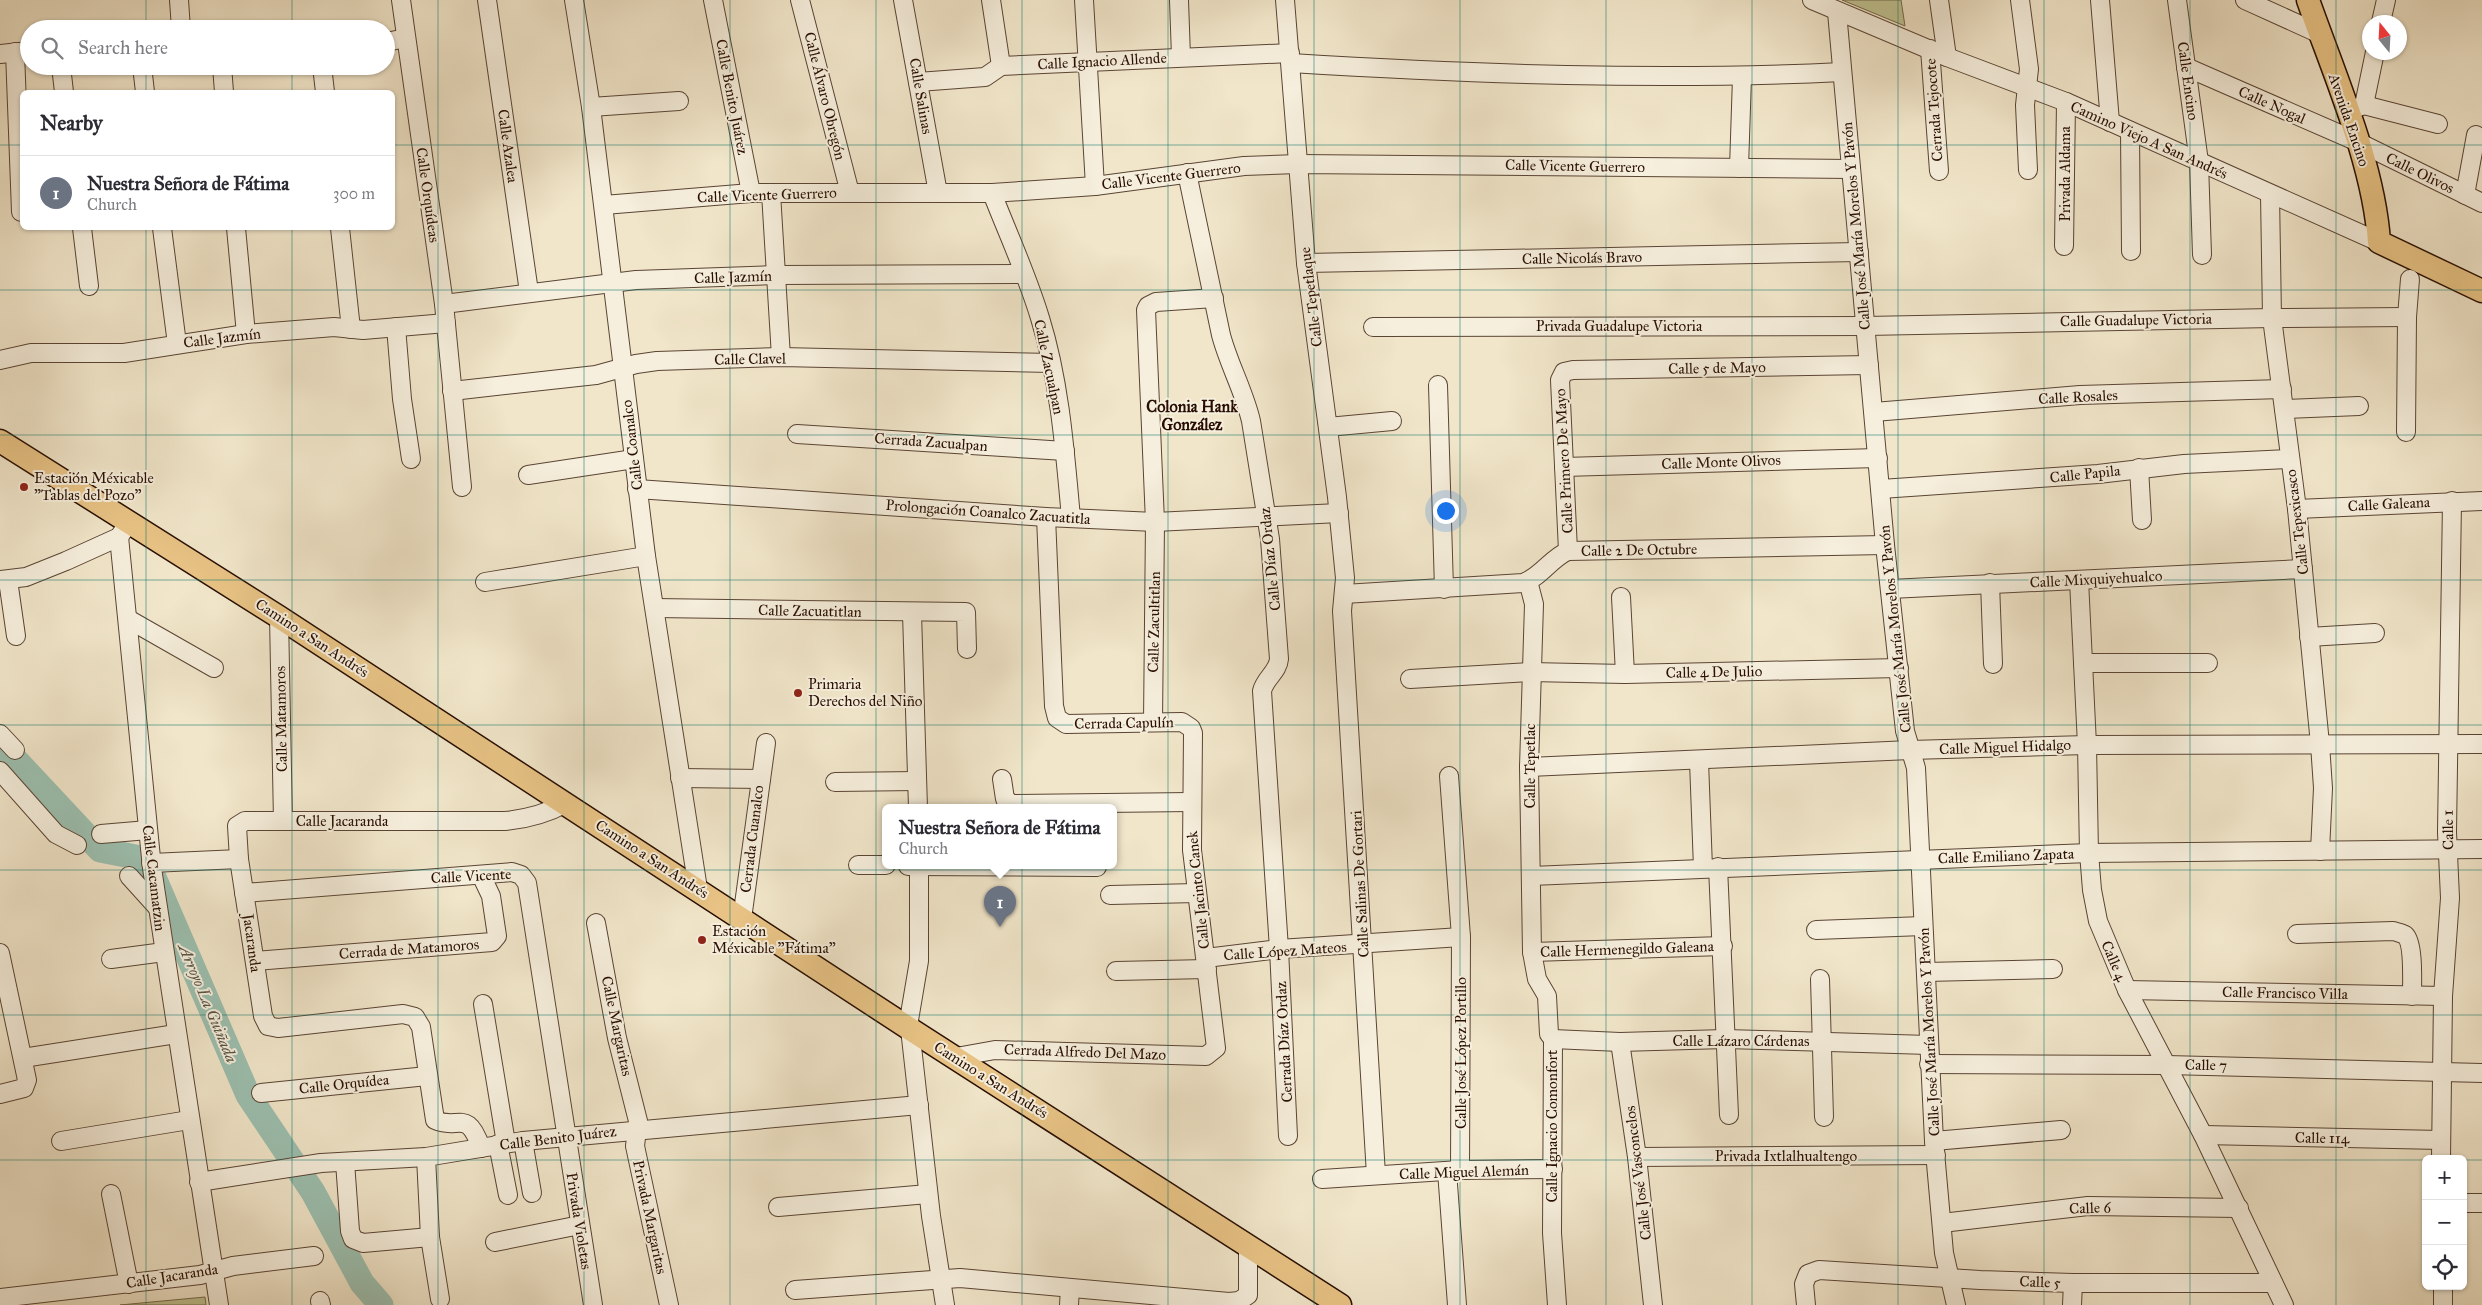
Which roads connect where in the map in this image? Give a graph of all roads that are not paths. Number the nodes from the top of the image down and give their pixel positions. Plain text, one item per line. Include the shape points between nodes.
1 (179, 0) edge
2 (401, 0) edge
3 (487, 0) edge
4 (574, 0) edge
5 (712, 0) edge
6 (800, 0) edge
7 (903, 0) edge
8 (991, 0) edge
9 (1084, 0) edge
10 (1179, 0) edge
11 (1285, 0) edge
12 (1812, 0) edge
13 (1939, 0) edge
14 (2020, 0) edge
15 (2100, 0) edge
16 (2177, 0) edge
17 (2245, 0) edge
18 (2308, 0) edge
19 (2386, 0) edge
20 (1837, 12) junction
21 (2383, 15) edge
22 (180, 20) edge
23 (2320, 34) junction
24 (406, 38) junction
25 (395, 40) edge
26 (1930, 49) junction
27 (15, 52) edge
28 (1181, 57) junction
29 (1947, 57) junction
30 (1290, 58) junction
31 (2372, 60) edge
32 (1087, 63) junction
33 (1001, 66) junction
34 (2186, 67) junction
35 (1842, 72) junction
36 (61, 75) edge
37 (143, 75) edge
38 (223, 75) edge
39 (323, 75) edge
40 (1742, 77) junction
41 (918, 82) junction
42 (2027, 86) junction
43 (64, 90) edge
44 (145, 90) edge
45 (224, 90) edge
46 (325, 90) edge
47 (679, 101) dead end
48 (2066, 102) junction
49 (591, 107) junction
50 (2355, 108) junction
51 (2110, 122) junction
52 (2438, 124) dead end
53 (2130, 131) junction
54 (2476, 135) dead end
55 (2358, 142) junction
56 (2199, 162) junction
57 (1298, 164) junction
58 (1739, 168) junction
59 (1851, 170) junction
60 (2028, 170) dead end
61 (1939, 171) dead end
62 (1187, 173) junction
63 (20, 185) edge
64 (1095, 186) junction
65 (751, 193) junction
66 (771, 193) junction
67 (850, 193) junction
68 (938, 193) junction
69 (992, 193) junction
70 (2270, 194) junction
71 (2465, 195) junction
72 (2482, 203) edge
73 (604, 205) junction
74 (82, 230) edge
75 (162, 230) edge
76 (236, 230) edge
77 (340, 230) edge
78 (2379, 242) junction
79 (2064, 246) dead end
80 (2131, 251) dead end
81 (1859, 252) junction
82 (2202, 255) dead end
83 (1306, 263) junction
84 (1024, 274) junction
85 (776, 275) junction
86 (2410, 279) dead end
87 (614, 282) junction
88 (89, 286) dead end
89 (2482, 291) edge
90 (529, 292) junction
91 (1214, 298) junction
92 (444, 304) junction
93 (2407, 317) junction
94 (2272, 318) junction
95 (446, 322) junction
96 (1866, 326) junction
97 (396, 327) junction
98 (1373, 327) dead end
99 (351, 329) junction
100 (246, 334) junction
101 (176, 344) junction
102 (781, 357) junction
103 (0, 360) edge
104 (1051, 363) junction
105 (1869, 365) junction
106 (623, 367) junction
107 (1564, 372) joint
108 (1438, 385) dead end
109 (2282, 389) junction
110 (452, 391) junction
111 (2359, 406) dead end
112 (2284, 409) junction
113 (1874, 412) junction
114 (1392, 421) dead end
115 (1328, 427) junction
116 (2406, 432) dead end
117 (797, 434) dead end
118 (0, 441) edge
119 (1065, 451) junction
120 (1878, 458) junction
121 (2290, 458) junction
122 (411, 459) dead end
123 (634, 459) junction
124 (1564, 467) junction
125 (2139, 468) junction
126 (528, 475) dead end
127 (462, 487) dead end
128 (637, 489) junction
129 (1881, 489) junction
130 (2452, 501) junction
131 (2482, 501) edge
132 (2297, 509) junction
133 (1339, 513) junction
134 (1046, 517) junction
135 (1071, 518) junction
136 (1267, 518) junction
137 (2142, 520) dead end
138 (1156, 522) junction
139 (124, 529) junction
140 (1885, 545) junction
141 (1568, 551) junction
142 (646, 556) junction
143 (2302, 569) junction
144 (4, 580) edge
145 (2079, 580) junction
146 (1528, 581) junction
147 (484, 582) dead end
148 (1990, 583) junction
149 (1444, 588) junction
150 (1890, 589) junction
151 (1344, 594) junction
152 (1621, 597) dead end
153 (655, 608) junction
154 (912, 613) junction
155 (279, 617) junction
156 (128, 619) junction
157 (2375, 633) dead end
158 (16, 636) dead end
159 (2309, 637) junction
160 (966, 649) dead end
161 (2083, 663) junction
162 (2208, 663) dead end
163 (1993, 664) dead end
164 (214, 668) dead end
165 (1898, 668) junction
166 (1530, 672) junction
167 (1625, 674) junction
168 (1410, 679) dead end
169 (1153, 722) junction
170 (1191, 728) joint
171 (0, 734) edge
172 (766, 743) dead end
173 (2449, 743) junction
174 (2320, 744) junction
175 (2482, 744) edge
176 (2087, 745) junction
177 (15, 750) dead end
178 (1910, 750) junction
179 (1699, 760) junction
180 (1529, 767) junction
181 (0, 770) edge
182 (1449, 776) dead end
183 (680, 778) junction
184 (761, 779) junction
185 (1002, 779) dead end
186 (917, 781) junction
187 (835, 782) dead end
188 (1191, 802) junction
189 (566, 803) junction
190 (918, 804) edge
191 (283, 821) junction
192 (148, 830) junction
193 (101, 834) dead end
194 (76, 846) dead end
195 (2448, 849) junction
196 (2482, 849) edge
197 (2320, 852) junction
198 (2090, 853) junction
199 (239, 859) junction
200 (1919, 860) junction
201 (858, 865) dead end
202 (152, 866) junction
203 (882, 866) edge
204 (1710, 867) junction
205 (919, 869) edge
206 (481, 875) junction
207 (129, 876) dead end
208 (1531, 876) junction
209 (698, 889) junction
210 (244, 893) junction
211 (1196, 893) junction
212 (1110, 895) dead end
213 (157, 904) junction
214 (742, 919) junction
215 (596, 923) dead end
216 (1923, 926) junction
217 (1816, 930) dead end
218 (2297, 934) dead end
219 (1461, 937) junction
220 (1364, 945) junction
221 (1723, 946) junction
222 (1279, 949) junction
223 (164, 952) junction
224 (1532, 952) junction
225 (0, 953) edge
226 (110, 959) dead end
227 (255, 961) junction
228 (1207, 963) junction
229 (2053, 969) dead end
230 (1116, 971) dead end
231 (1926, 972) junction
232 (1820, 979) dead end
233 (4, 990) edge
234 (2127, 990) junction
235 (2412, 996) junction
236 (2443, 996) junction
237 (483, 1004) dead end
238 (910, 1029) junction
239 (176, 1034) junction
240 (1552, 1039) junction
241 (1725, 1040) junction
242 (1822, 1041) junction
243 (1620, 1042) junction
244 (1929, 1045) junction
245 (1214, 1051) joint
246 (956, 1057) junction
247 (23, 1058) junction
248 (1929, 1064) junction
249 (2167, 1064) junction
250 (2442, 1070) junction
251 (2482, 1072) edge
252 (427, 1076) junction
253 (261, 1093) dead end
254 (0, 1094) edge
255 (919, 1105) junction
256 (1729, 1115) dead end
257 (1824, 1117) dead end
258 (189, 1120) junction
259 (637, 1129) junction
260 (2062, 1130) dead end
261 (2203, 1135) junction
262 (1288, 1136) dead end
263 (566, 1137) junction
264 (2441, 1140) junction
265 (61, 1141) dead end
266 (502, 1144) junction
267 (1935, 1148) junction
268 (2441, 1155) edge
269 (426, 1157) junction
270 (1637, 1157) junction
271 (345, 1162) junction
272 (1553, 1169) junction
273 (1454, 1170) junction
274 (1376, 1175) junction
275 (1322, 1179) dead end
276 (199, 1182) junction
277 (532, 1192) dead end
278 (111, 1194) dead end
279 (928, 1194) junction
280 (508, 1195) dead end
281 (2467, 1203) edge
282 (2482, 1203) edge
283 (778, 1207) dead end
284 (2239, 1208) junction
285 (1942, 1223) junction
286 (580, 1225) junction
287 (430, 1237) junction
288 (495, 1242) dead end
289 (1248, 1247) junction
290 (314, 1256) dead end
291 (215, 1271) junction
292 (942, 1278) junction
293 (1951, 1278) junction
294 (2073, 1283) junction
295 (2273, 1283) junction
296 (129, 1284) junction
297 (796, 1290) dead end
298 (2443, 1290) edge
299 (1070, 1297) edge
300 (0, 1298) edge
301 (440, 1299) dead end
302 (219, 1305) edge
303 (593, 1305) edge
304 (669, 1305) edge
305 (945, 1305) edge
306 (1340, 1305) edge
307 (1457, 1305) edge
308 (1557, 1305) edge
309 (1653, 1305) edge
310 (1806, 1305) edge
311 (1956, 1305) edge
312 (2072, 1305) edge
313 (2284, 1305) edge
314 (2443, 1305) edge

1 - 22 street
2 - 24 street, Calle Orquídeas
3 - 90 street, Calle Azalea
4 - 49 street, Calle Coanalco
5 - 65 street, Calle Benito Juárez
6 - 67 street, Calle Álvaro Obregón
7 - 41 street, Calle Salinas
8 - 33 street
9 - 32 street
10 - 28 street
11 - 30 street, Calle Tepetlaque
12 - 20 street, Camino Viejo A San Andrés
13 - 29 street
14 - 42 street via 2029,69
15 - 51 street
16 - 34 street, Calle Encino
17 - 23 street
18 - 23 main road, Avenida Encino
19 - 21 street
20 - 26 street, Camino Viejo A San Andrés
20 - 35 street, Calle José María Morelos Y Pavón
23 - 50 main road, Avenida Encino
24 - 25 street
24 - 92 street, Calle Orquídeas
26 - 29 street, Camino Viejo A San Andrés
26 - 61 street, Cerrada Tejocote
27 - 63 street
28 - 30 street, Calle Ignacio Allende
28 - 32 street, Calle Ignacio Allende
29 - 42 street, Camino Viejo A San Andrés
30 - 40 street via 1476,74
30 - 57 street, Calle Tepetlaque
31 - 50 street
32 - 33 street, Calle Ignacio Allende
32 - 64 street
33 - 41 street, Calle Ignacio Allende via 985,77
34 - 55 street, Calle Nogal
34 - 56 street, Calle Encino
35 - 40 street
35 - 59 street, Calle José María Morelos Y Pavón
36 - 43 street
37 - 44 street
38 - 45 street
39 - 46 street
40 - 58 street
41 - 68 street, Calle Salinas
42 - 48 street, Camino Viejo A San Andrés
42 - 60 street
47 - 49 street
48 - 51 street, Camino Viejo A San Andrés
48 - 79 street, Privada Aldama
49 - 73 street, Calle Coanalco
50 - 52 street
50 - 55 main road, Avenida Encino
51 - 53 street, Camino Viejo A San Andrés
53 - 56 street, Camino Viejo A San Andrés
53 - 80 street
54 - 71 street
55 - 71 street, Calle Olivos
55 - 78 main road, Avenida Encino via 2371,186
56 - 70 street, Camino Viejo A San Andrés
56 - 82 street, Calle Encino
57 - 58 street, Calle Vicente Guerrero
57 - 62 street, Calle Vicente Guerrero
57 - 83 street, Calle Tepetlaque
58 - 59 street, Calle Vicente Guerrero
59 - 81 street, Calle José María Morelos Y Pavón
62 - 64 street, Calle Vicente Guerrero
62 - 91 street, Calle Díaz Ordaz
64 - 69 street, Calle Vicente Guerrero
65 - 66 street, Calle Vicente Guerrero
65 - 73 street, Calle Vicente Guerrero
66 - 67 street, Calle Vicente Guerrero
66 - 85 street
67 - 68 street, Calle Vicente Guerrero
68 - 69 street, Calle Vicente Guerrero
69 - 84 street, Calle Zacualpan
70 - 78 street, Camino Viejo A San Andrés
70 - 94 street, Calle Tepexicasco
71 - 72 street, Calle Olivos
73 - 87 street, Calle Coanalco
74 - 88 street
75 - 101 street
76 - 100 street
77 - 99 street
78 - 89 main road, Camino Viejo A San Andrés
81 - 83 street, Calle Nicolás Bravo
81 - 96 street, Calle José María Morelos Y Pavón
83 - 115 street, Calle Tepetlaque
84 - 85 street, Calle Jazmín
84 - 104 street, Calle Zacualpan via 1040,318
85 - 87 street, Calle Jazmín
85 - 102 street
86 - 93 street
87 - 90 street, Calle Jazmín
87 - 106 street, Calle Coanalco
90 - 92 street, Calle Jazmín
91 - 136 street, Calle Díaz Ordaz via 1228,359 1246,398
91 - 138 street, Calle Zacultitlan via 1156,302 1146,310
92 - 95 street, Calle Orquídeas
93 - 94 street, Calle Guadalupe Victoria
93 - 116 street
94 - 96 street, Calle Guadalupe Victoria
94 - 109 street, Calle Tepexicasco
95 - 97 street, Calle Jazmín
95 - 110 street, Calle Orquídeas
96 - 98 street, Privada Guadalupe Victoria
96 - 105 street, Calle José María Morelos Y Pavón
97 - 99 street, Calle Jazmín
97 - 122 street
99 - 100 street, Calle Jazmín via 334,327
100 - 101 street, Calle Jazmín
101 - 103 street, Calle Jazmín via 124,353 32,353
102 - 104 street, Calle Clavel
102 - 106 street, Calle Clavel via 656,361
104 - 119 street, Calle Zacualpan
105 - 107 street, Calle 5 de Mayo
105 - 113 street, Calle José María Morelos Y Pavón
106 - 110 street, Calle Clavel via 596,375
106 - 123 street, Calle Coanalco
107 - 124 street, Calle Primero De Mayo via 1560,380
108 - 149 street
109 - 112 street, Calle Tepexicasco
109 - 113 street, Calle Rosales via 2080,395
110 - 127 street, Calle Orquídeas
111 - 112 street
112 - 121 street, Calle Tepexicasco
113 - 120 street, Calle José María Morelos Y Pavón
114 - 115 street
115 - 133 street, Calle Tepetlaque
117 - 119 street, Cerrada Zacualpan
118 - 139 main road, Camino a San Andrés
119 - 135 street, Calle Zacualpan
120 - 124 street, Calle Monte Olivos
120 - 129 street, Calle José María Morelos Y Pavón
121 - 125 street, Calle Papila
121 - 132 street, Calle Tepexicasco
123 - 126 street
123 - 128 street, Calle Coanalco
124 - 141 street, Calle Primero De Mayo
125 - 129 street, Calle Papila via 2098,474
125 - 137 street
128 - 134 street, Prolongación Coanalco Zacuatitla
128 - 142 street, Calle Coanalco
129 - 140 street, Calle José María Morelos Y Pavón
130 - 131 street, Calle Galeana
130 - 132 street, Calle Galeana
130 - 173 street, Calle 1
132 - 143 street, Calle Tepexicasco
133 - 136 street, Prolongación Coanalco Zacuatitla
133 - 151 street, Calle Tepetlaque
134 - 135 street, Prolongación Coanalco Zacuatitla
134 - 169 street, Cerrada Capulín via 1057,718 1066,724
135 - 138 street, Prolongación Coanalco Zacuatitla
136 - 138 street, Prolongación Coanalco Zacuatitla
136 - 222 street, Calle Díaz Ordaz via 1279,659 1277,669 1265,682 1262,692
138 - 169 street, Calle Zacultitlan
139 - 144 street via 38,573
139 - 155 main road, Camino a San Andrés
139 - 156 street, Calle Cacamatzin
140 - 141 street, Calle 2 De Octubre
140 - 150 street, Calle José María Morelos Y Pavón
141 - 146 street, Calle 2 De Octubre
142 - 147 street
142 - 153 street, Calle Coanalco
143 - 145 street, Calle Mixquiyehualco
143 - 159 street, Calle Tepexicasco
144 - 158 street
145 - 148 street, Calle Mixquiyehualco
145 - 161 street, Calle 4
146 - 149 street
146 - 166 street, Calle Tepetlac via 1534,604
148 - 150 street, Calle Mixquiyehualco
148 - 163 street
149 - 151 street
150 - 165 street, Calle José María Morelos Y Pavón
151 - 220 street, Calle Salinas De Gortari via 1342,611
152 - 167 street
153 - 154 street, Calle Zacuatitlan
153 - 183 street, Calle Coanalco
154 - 160 street, Calle Zacuatitlan via 966,612
154 - 186 street
155 - 189 main road, Camino a San Andrés
155 - 191 street, Calle Matamoros
156 - 164 street
156 - 192 street, Calle Cacamatzin
157 - 159 street
159 - 174 street, Calle Tepexicasco
161 - 162 street
161 - 176 street, Calle 4
165 - 167 street, Calle 4 De Julio
165 - 178 street, Calle José María Morelos Y Pavón
166 - 167 street, Calle 4 De Julio
166 - 168 street, Calle 4 De Julio
166 - 180 street, Calle Tepetlac
169 - 170 street, Cerrada Capulín via 1182,722
170 - 188 street, Calle Jacinto Canek via 1194,738
171 - 177 street
172 - 184 street
173 - 174 street, Calle Miguel Hidalgo
173 - 175 street, Calle Miguel Hidalgo
173 - 195 street, Calle 1
174 - 176 street, Calle Miguel Hidalgo
174 - 197 street, Calle Tepexicasco via 2323,788
176 - 178 street, Calle Miguel Hidalgo
176 - 198 street, Calle 4
178 - 179 street, Calle Miguel Hidalgo
178 - 200 street, Calle José María Morelos Y Pavón via 1916,768
179 - 180 street, Calle Miguel Hidalgo
179 - 204 street
180 - 208 street, Calle Tepetlac
181 - 194 street via 56,834
182 - 219 street, Calle José López Portillo
183 - 184 street, Cerrada Cuanalco
183 - 209 street, Calle Coanalco
184 - 214 street, Cerrada Cuanalco
185 - 188 street via 1005,799 1012,804
186 - 187 street
186 - 190 street
188 - 211 street, Calle Jacinto Canek
189 - 191 street, Calle Jacaranda via 524,819
189 - 209 main road, Camino a San Andrés
191 - 199 street, Calle Jacaranda via 245,821 238,824
192 - 193 street
192 - 202 street, Calle Cacamatzin
195 - 196 street, Calle Emiliano Zapata
195 - 197 street, Calle Emiliano Zapata
195 - 236 street, Calle 1 via 2450,898
197 - 198 street, Calle Emiliano Zapata
198 - 200 street, Calle Emiliano Zapata
198 - 234 street, Calle 4 via 2094,908
199 - 202 street
199 - 210 street, Jacaranda
200 - 204 street, Calle Emiliano Zapata
200 - 216 street, Calle José María Morelos Y Pavón
201 - 203 street
202 - 213 street, Calle Cacamatzin
204 - 208 street, Calle Emiliano Zapata
204 - 221 street
205 - 238 street via 919,961
206 - 210 street, Calle Vicente
206 - 227 street, Cerrada de Matamoros via 491,896 497,936 492,942
206 - 263 street, Calle Vicente via 516,872 527,883
207 - 213 street
208 - 224 street, Calle Tepetlac
209 - 214 main road, Camino a San Andrés
210 - 227 street, Jacaranda
211 - 212 street
211 - 228 street, Calle Jacinto Canek
213 - 223 street, Calle Cacamatzin
214 - 238 main road, Camino a San Andrés
215 - 259 street, Calle Margaritas via 616,1038 638,1121
216 - 217 street
216 - 231 street, Calle José María Morelos Y Pavón
218 - 235 street via 2400,933 2410,946
219 - 220 street
219 - 273 street, Calle José López Portillo
220 - 222 street, Calle López Mateos
220 - 274 street, Calle Salinas De Gortari
221 - 224 street, Calle Hermenegildo Galeana
221 - 241 street
222 - 228 street, Calle López Mateos
222 - 262 street, Cerrada Díaz Ordaz
223 - 226 street
223 - 239 street, Calle Cacamatzin
224 - 240 street, Calle Ignacio Comonfort via 1537,979 1547,996
225 - 233 street
227 - 252 street, Jacaranda via 263,1016 268,1026 278,1028 403,1014 415,1017 422,1028
228 - 230 street, Calle López Mateos
228 - 245 street, Calle Jacinto Canek via 1217,1042
229 - 231 street
231 - 244 street, Calle José María Morelos Y Pavón
232 - 242 street
233 - 247 street
234 - 235 street, Calle Francisco Villa
234 - 249 street, Calle 4
235 - 236 street, Calle Francisco Villa
236 - 250 street, Calle 1
237 - 266 street
238 - 246 main road, Camino a San Andrés
238 - 255 street
239 - 247 street
239 - 258 street, Calle Cacamatzin
240 - 243 street, Calle Lázaro Cárdenas
240 - 272 street, Calle Ignacio Comonfort
241 - 242 street, Calle Lázaro Cárdenas
241 - 243 street, Calle Lázaro Cárdenas
241 - 256 street
242 - 244 street, Calle Lázaro Cárdenas
242 - 257 street
243 - 270 street, Calle José Vasconcelos
244 - 248 street, Calle José María Morelos Y Pavón
245 - 246 street, Cerrada Alfredo Del Mazo via 1206,1056 995,1050
246 - 289 main road, Camino a San Andrés
247 - 254 street via 24,1088
248 - 249 street, Calle 7
248 - 267 street, Calle José María Morelos Y Pavón
249 - 250 street, Calle 7
249 - 261 street, Calle 4
250 - 251 street, Calle 7
250 - 264 street, Calle 1
252 - 253 street, Calle Orquídea
252 - 266 street via 435,1120 460,1121 474,1132
255 - 259 street, Calle Benito Juárez
255 - 279 street
258 - 265 street
258 - 276 street, Calle Cacamatzin
259 - 263 street, Calle Benito Juárez
259 - 304 street, Privada Margaritas via 635,1146
260 - 267 street, Privada Ixtlalhualtengo
261 - 264 street, Calle 114
261 - 284 street, Calle 4
263 - 266 street, Calle Benito Juárez
263 - 286 street, Privada Violetas
264 - 268 street, Calle 1
266 - 269 street, Calle Benito Juárez
266 - 277 street
266 - 280 street
267 - 270 street, Privada Ixtlalhualtengo
267 - 285 street, Calle José María Morelos Y Pavón
269 - 271 street, Calle Benito Juárez
269 - 287 street
270 - 309 street, Calle José Vasconcelos
271 - 276 street, Calle Benito Juárez
271 - 287 street via 353,1239 363,1243
272 - 273 street, Calle Miguel Alemán
272 - 308 street, Calle Ignacio Comonfort via 1552,1233
273 - 274 street, Calle Miguel Alemán
273 - 307 street, Calle José López Portillo
274 - 275 street, Calle Miguel Alemán
276 - 291 street, Calle Cacamatzin
278 - 296 street
279 - 283 street
279 - 292 street
281 - 282 street
284 - 285 street, Calle 6 via 2088,1206
284 - 295 street, Calle 4
285 - 293 street, Calle José María Morelos Y Pavón via 1944,1253
286 - 288 street
286 - 303 street, Privada Violetas
287 - 301 street
289 - 299 street via 1245,1299 1229,1302
289 - 306 main road, Camino a San Andrés
290 - 291 street, Calle Jacaranda
291 - 296 street, Calle Jacaranda
291 - 302 street, Calle Cacamatzin
292 - 297 street
292 - 299 street via 960,1278
292 - 305 street
293 - 294 street, Calle 5
293 - 310 street, Calle 5 via 1820,1270 1808,1274 1804,1284
293 - 311 street, Calle José María Morelos Y Pavón
294 - 295 street, Calle 5
294 - 312 street
295 - 313 street, Calle 4
296 - 300 street, Calle Jacaranda
298 - 314 street

